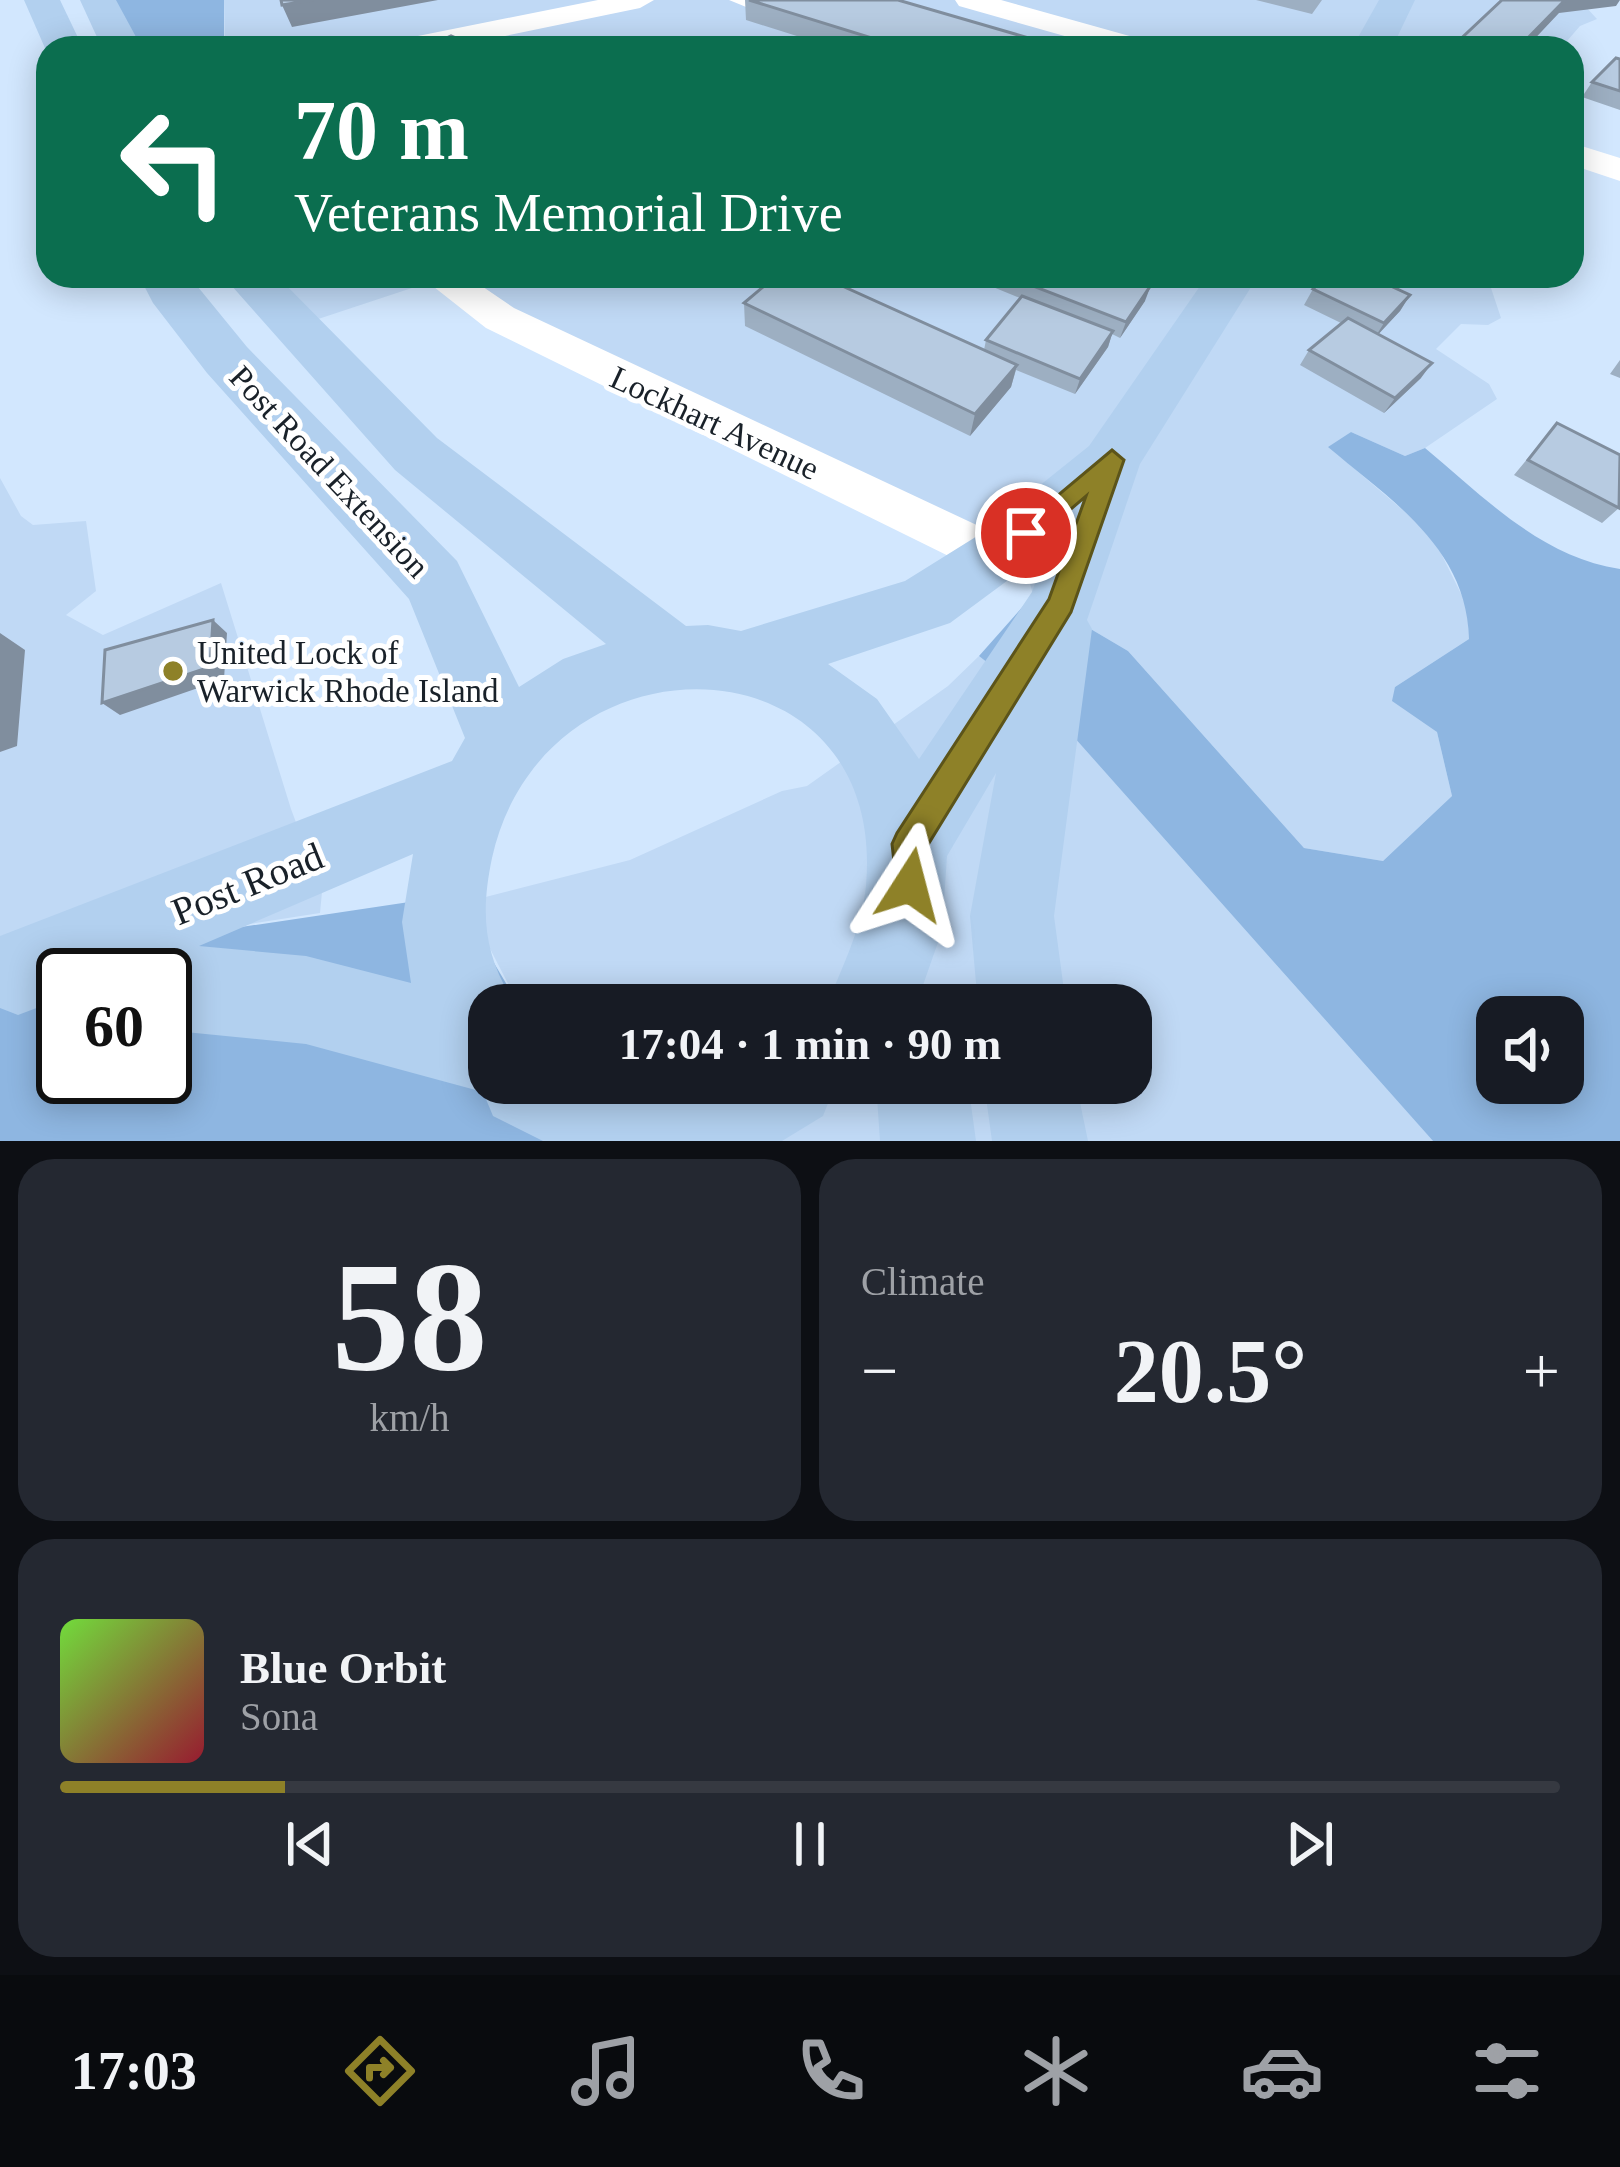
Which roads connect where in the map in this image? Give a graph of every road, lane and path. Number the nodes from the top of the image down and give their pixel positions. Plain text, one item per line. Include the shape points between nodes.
1 (42, 0) edge
2 (98, 0) edge
3 (640, 0) edge
4 (736, 0) edge
5 (969, 0) edge
6 (1397, 0) edge
7 (756, 7) edge
8 (497, 29) junction
9 (58, 36) edge
10 (116, 36) edge
11 (462, 36) edge
12 (514, 36) edge
13 (1097, 36) edge
14 (1378, 36) edge
15 (1584, 157) edge
16 (1620, 170) edge
17 (169, 288) edge
18 (259, 288) edge
19 (457, 288) edge
20 (1213, 288) edge
21 (1112, 460) junction
22 (998, 557) junction
23 (1061, 604) junction
24 (670, 655) junction
25 (747, 660) junction
26 (489, 767) junction
27 (909, 844) junction
28 (909, 966) edge
29 (27, 974) edge
30 (1020, 984) edge
31 (192, 989) edge
32 (468, 1009) edge
33 (468, 1041) edge
34 (754, 1104) edge
35 (924, 1104) edge
36 (1034, 1104) edge
37 (566, 1111) edge
38 (928, 1141) edge
39 (1040, 1141) edge

1 - 9 main road
2 - 10 main road
3 - 8 street
4 - 7 lane
5 - 13 street
6 - 14 main road
8 - 11 street
8 - 12 street
15 - 16 street
17 - 26 main road, Post Road Extension via 433,580 465,642
18 - 24 main road via 416,454
19 - 22 street, Lockhart Avenue via 500,318
20 - 21 main road
21 - 22 main road
21 - 23 main road
22 - 25 main road via 926,603
23 - 27 main road
23 - 30 main road via 1012,916
24 - 25 main road, Post Road
24 - 26 main road, Post Road via 610,670 554,700
25 - 27 main road, Post Road via 805,683 854,722 890,778
26 - 29 main road, Post Road via 215,898
26 - 32 main road, Post Road via 449,852 443,920
27 - 28 main road, Post Road
31 - 33 main road, Post Road via 306,1000
34 - 37 main road via 654,1127
35 - 38 main road
36 - 39 main road

